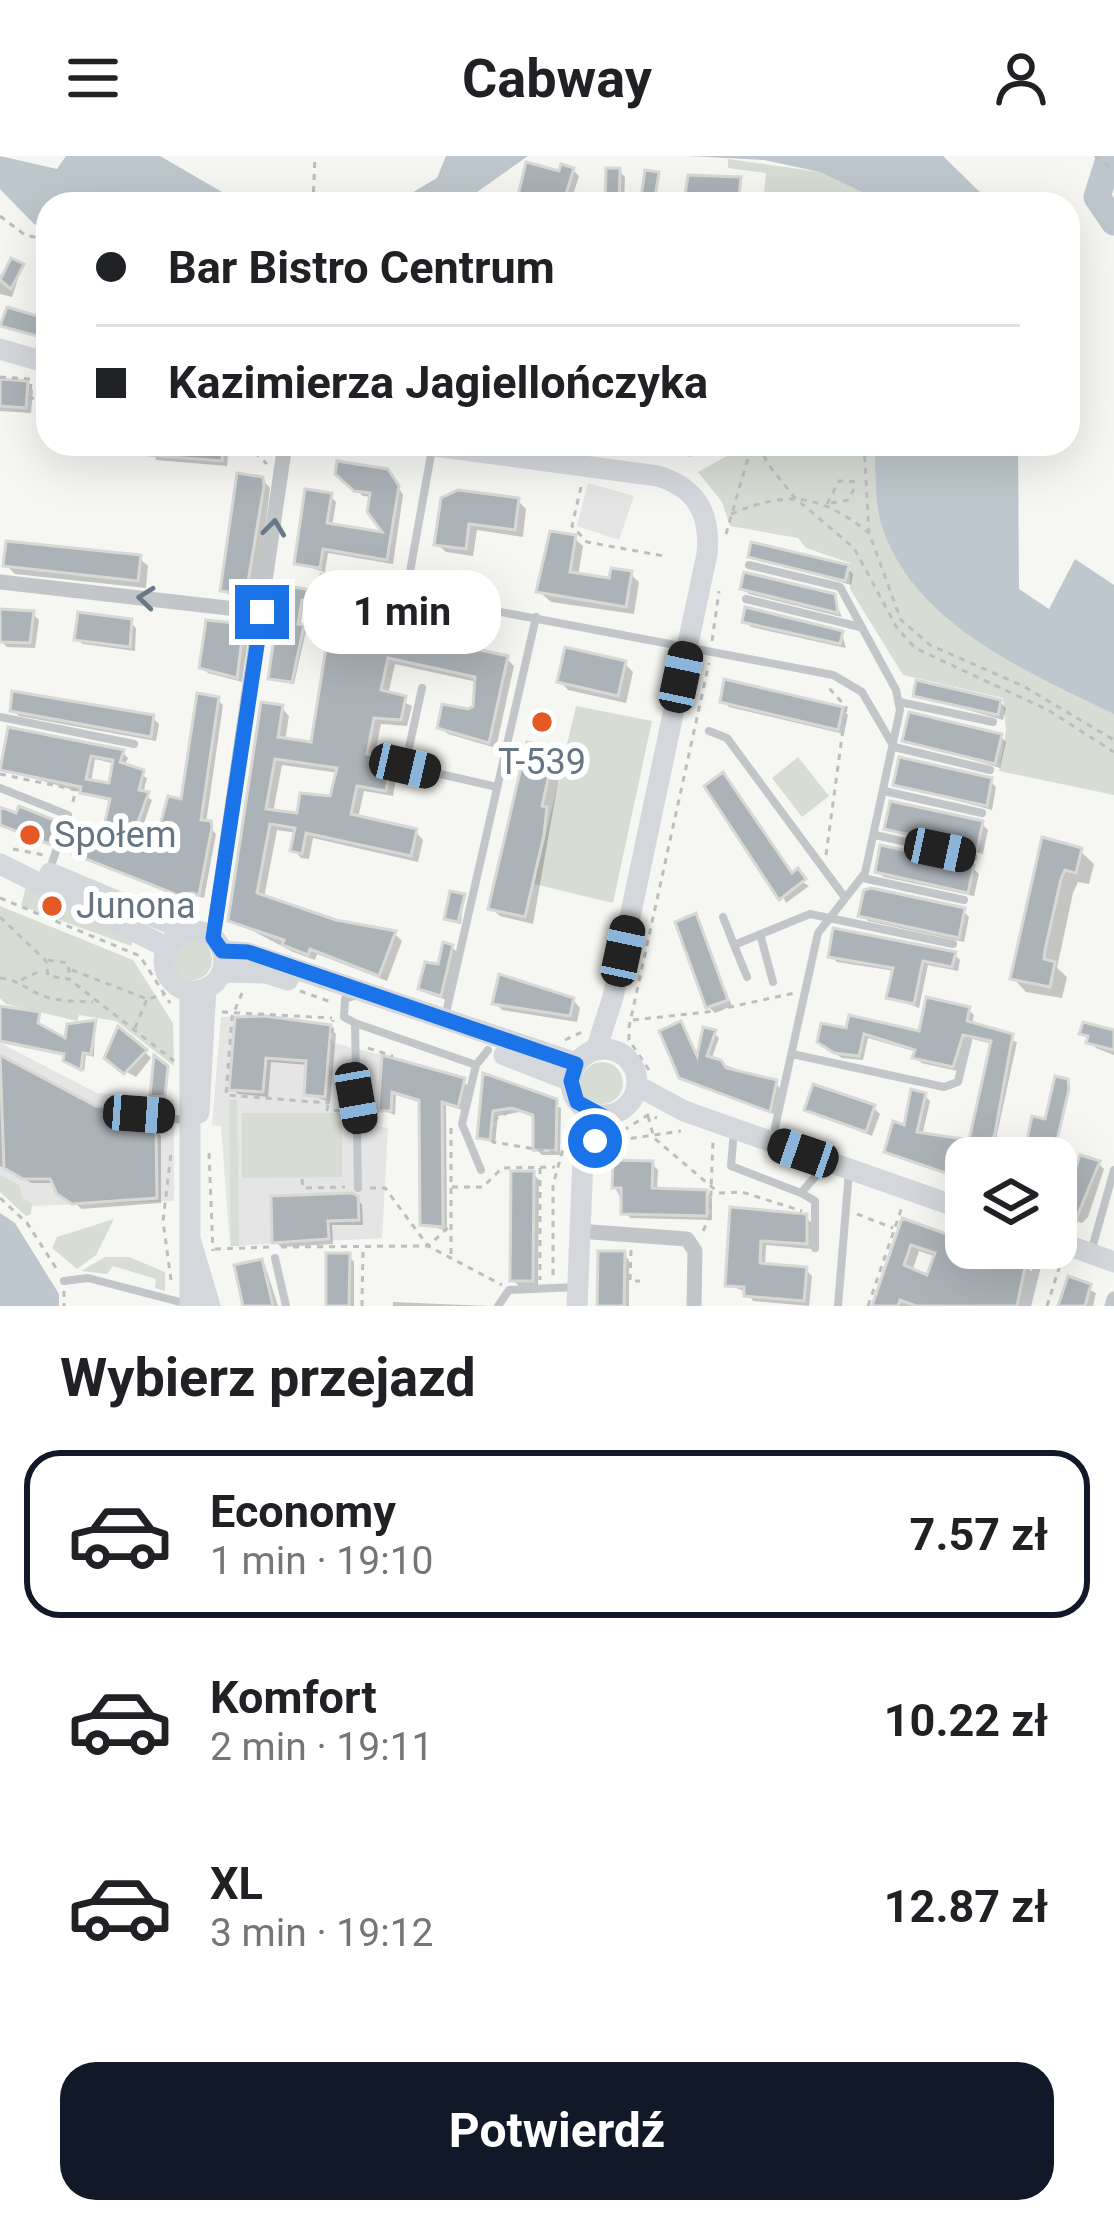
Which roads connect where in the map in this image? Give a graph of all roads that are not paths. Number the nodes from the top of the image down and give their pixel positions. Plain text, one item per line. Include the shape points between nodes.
1 (0, 349) edge
2 (36, 360) edge
3 (283, 456) edge
4 (425, 456) edge
5 (509, 456) edge
6 (749, 565) dead end
7 (0, 582) edge
8 (746, 599) dead end
9 (262, 612) junction
10 (536, 617) junction
11 (862, 627) junction
12 (688, 644) junction
13 (422, 688) dead end
14 (900, 701) junction
15 (0, 717) edge
16 (993, 722) dead end
17 (709, 731) dead end
18 (134, 744) dead end
19 (894, 747) junction
20 (990, 770) dead end
21 (497, 787) junction
22 (0, 788) edge
23 (884, 791) junction
24 (982, 813) dead end
25 (875, 836) junction
26 (973, 857) dead end
27 (0, 864) edge
28 (47, 864) junction
29 (25, 874) junction
30 (863, 878) junction
31 (843, 895) junction
32 (964, 900) dead end
33 (827, 916) junction
34 (724, 917) dead end
35 (188, 931) junction
36 (760, 934) junction
37 (953, 944) dead end
38 (734, 945) junction
39 (166, 947) junction
40 (211, 968) junction
41 (747, 977) road end
42 (773, 982) dead end
43 (344, 1003) junction
44 (445, 1020) junction
45 (355, 1023) junction
46 (968, 1041) dead end
47 (601, 1042) junction
48 (792, 1054) junction
49 (482, 1057) junction
50 (573, 1072) junction
51 (640, 1086) junction
52 (594, 1113) junction
53 (139, 1114) dead end
54 (191, 1125) junction
55 (724, 1131) junction
56 (772, 1142) junction
57 (839, 1166) junction
58 (481, 1170) dead end
59 (1114, 1170) edge
60 (358, 1187) dead end
61 (801, 1193) junction
62 (945, 1203) edge
63 (1114, 1214) edge
64 (1100, 1218) junction
65 (578, 1232) junction
66 (815, 1248) dead end
67 (1077, 1252) edge
68 (1091, 1254) junction
69 (274, 1258) dead end
70 (1114, 1262) edge
71 (1036, 1269) edge
72 (64, 1281) road end
73 (577, 1297) edge
74 (190, 1304) edge
75 (286, 1306) edge
76 (498, 1306) edge
77 (694, 1306) edge
78 (838, 1306) edge
79 (1027, 1306) edge

1 - 2 main road
9 -> 3 street
4 - 10 lane via 406,594
5 - 12 main road via 674,481 704,511 707,554
6 - 11 lane via 840,587
9 -> 7 street
8 - 11 lane
9 - 40 street
10 - 12 lane
10 - 21 lane
11 - 14 lane
12 - 19 lane via 832,674 862,692
12 - 47 main road
13 - 21 lane via 405,766
14 - 16 lane
14 - 19 lane
15 - 18 lane
17 - 31 lane via 727,738
19 - 20 lane
19 - 23 lane
21 - 44 lane
22 - 28 lane via 68,815
23 - 24 lane
23 - 25 lane
25 - 26 lane
25 - 30 lane
27 - 29 main road
28 - 29 main road
28 - 35 main road
29 - 39 main road
30 - 31 lane
30 - 32 lane
31 - 33 lane
33 - 36 lane via 810,914
33 - 37 lane
33 - 48 lane
34 - 38 lane
35 - 39 main road
35 - 40 main road
36 - 38 lane
36 - 42 lane
38 - 41 lane
39 - 40 main road via 167,975
40 - 43 main road via 266,973
40 - 54 main road via 186,1102
43 - 44 main road
43 - 45 lane via 344,1017
43 - 49 main road
44 - 50 main road
45 - 49 lane
45 - 60 lane
46 - 48 lane via 958,1082 944,1087
47 - 50 main road
47 - 51 main road via 630,1060
48 - 56 lane
49 - 50 main road
49 - 58 lane via 463,1114
50 - 52 main road
51 - 52 main road
51 - 55 main road via 688,1119
52 - 65 main road
53 - 54 lane
54 - 74 main road
55 - 56 main road
55 - 61 lane via 731,1166
56 - 57 main road
57 - 61 lane
57 - 62 main road
57 - 78 lane
59 - 64 lane
61 - 66 lane via 815,1201
63 - 64 lane
64 - 68 lane
65 - 73 main road
65 - 77 street via 687,1239 695,1252
67 - 68 main road
68 - 70 main road
69 - 75 lane
71 - 79 lane
72 - 74 lane via 88,1278
73 - 76 lane via 553,1287 509,1290

